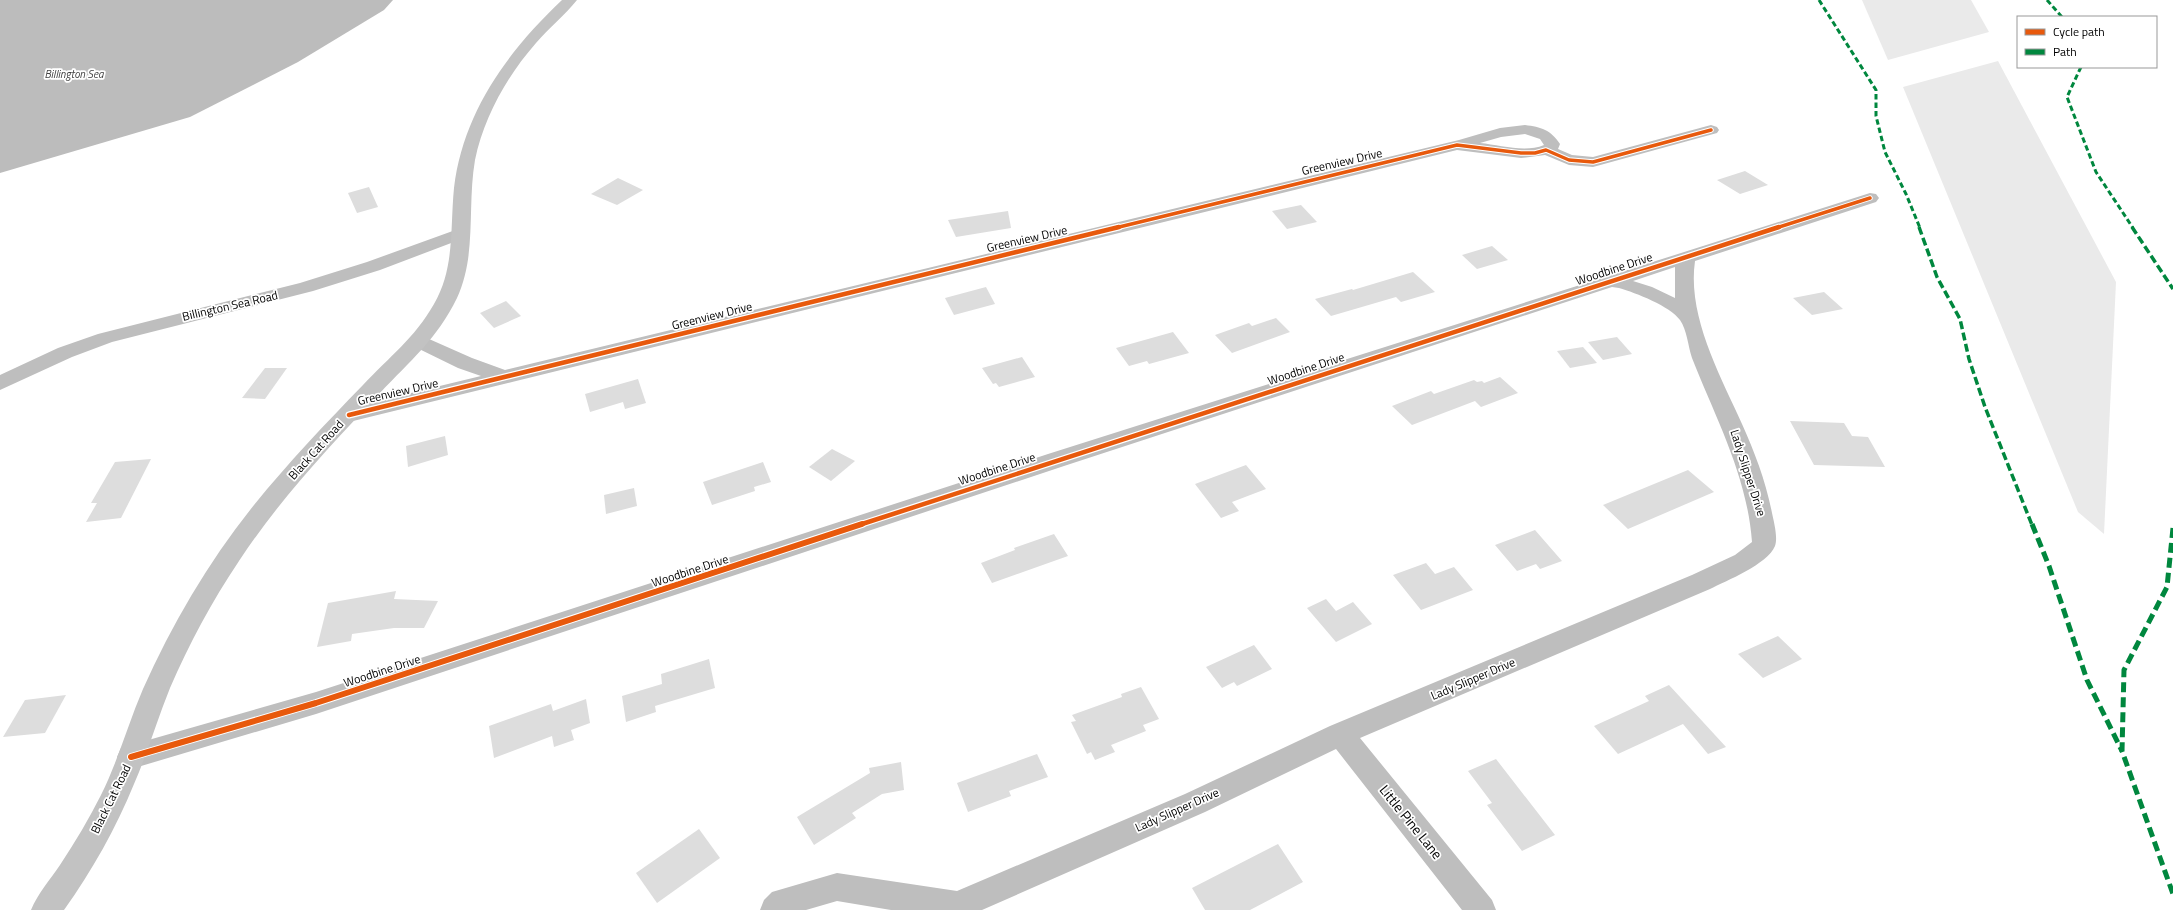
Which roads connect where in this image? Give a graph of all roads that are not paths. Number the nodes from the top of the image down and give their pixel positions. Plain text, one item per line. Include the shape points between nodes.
1 (570, 0) edge
2 (1711, 130) dead end
3 (1457, 145) junction
4 (1546, 150) junction
5 (1870, 198) dead end
6 (461, 233) junction
7 (1686, 256) junction
8 (1608, 281) junction
9 (1688, 316) junction
10 (420, 341) junction
11 (504, 377) junction
12 (0, 383) edge
13 (348, 414) junction
14 (1340, 734) junction
15 (131, 757) junction
16 (956, 908) edge
17 (46, 910) edge
18 (774, 910) edge
19 (1481, 910) edge

1 - 6 street, Black Cat Road via 519,52 486,101 468,151 463,185
2 - 4 street via 1593,162 1569,160
3 - 4 street, Greenview Drive via 1522,154
3 - 4 street, Greenview Drive via 1533,129 1549,139 1551,148
3 - 11 street, Greenview Drive
5 - 7 street, Woodbine Drive
6 - 10 street, Black Cat Road via 461,250 449,294
6 - 12 street, Billington Sea Road via 387,261 285,293 104,338 54,357
7 - 8 street, Woodbine Drive
7 - 9 street, Lady Slipper Drive via 1685,306
8 - 9 street via 1644,290 1669,302
8 - 15 street, Woodbine Drive via 324,701
9 - 14 street, Lady Slipper Drive via 1701,356 1740,442 1764,522 1764,545 1743,562 1702,582
10 - 11 street
10 - 13 street, Black Cat Road
11 - 13 street, Greenview Drive
13 - 15 street, Black Cat Road via 263,509 231,553 196,610 161,679
14 - 16 street, Lady Slipper Drive via 1195,803
14 - 19 street, Little Pine Lane
15 - 17 street, Black Cat Road via 99,826
16 - 18 street via 838,887 783,902

